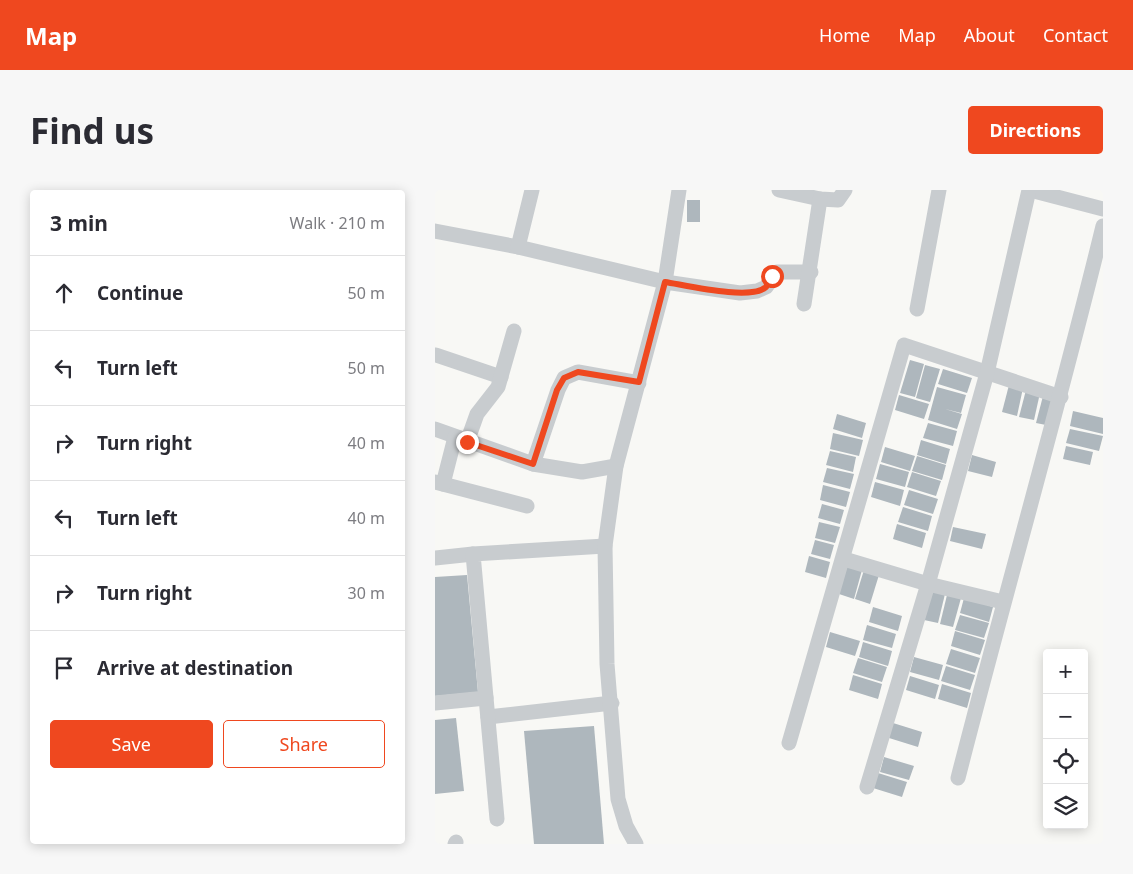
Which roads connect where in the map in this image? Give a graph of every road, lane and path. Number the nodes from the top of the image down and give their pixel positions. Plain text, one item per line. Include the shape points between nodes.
1 (532, 190) edge
2 (679, 190) edge
3 (780, 190) edge
4 (845, 190) edge
5 (939, 190) edge
6 (1029, 190) edge
7 (820, 199) junction
8 (1103, 209) edge
9 (1103, 226) edge
10 (435, 231) edge
11 (518, 247) junction
12 (811, 272) junction
13 (665, 282) junction
14 (804, 304) dead end
15 (917, 309) dead end
16 (514, 331) dead end
17 (436, 355) dead end
18 (987, 373) junction
19 (501, 377) junction
20 (639, 382) junction
21 (1061, 397) junction
22 (435, 429) edge
23 (461, 440) junction
24 (533, 464) junction
25 (616, 466) junction
26 (439, 483) edge
27 (527, 506) dead end
28 (605, 546) junction
29 (473, 554) junction
30 (435, 558) edge
31 (844, 559) junction
32 (928, 584) junction
33 (1003, 602) junction
34 (486, 698) junction
35 (435, 703) edge
36 (612, 703) junction
37 (488, 717) junction
38 (789, 743) dead end
39 (958, 778) dead end
40 (867, 787) dead end
41 (497, 819) dead end
42 (636, 844) edge

1 - 11 street
2 - 13 street
3 - 7 street
4 - 7 street via 837,200
5 - 15 street
6 - 8 street
6 - 18 street
7 - 12 street
9 - 21 street
10 - 11 street
11 - 13 street
12 - 13 street via 777,272 766,287 740,293
12 - 14 street
13 - 20 street
16 - 19 street
17 - 19 street
18 - 21 street
18 - 31 street via 904,344
18 - 32 street
19 - 23 street via 498,387
20 - 24 street via 578,372 564,378 557,390
20 - 25 street
21 - 33 street
22 - 23 street
23 - 24 street
23 - 26 street
24 - 25 street via 583,472
25 - 28 street
26 - 27 street
28 - 29 street
28 - 36 street via 607,664
29 - 30 street
29 - 34 street
31 - 32 street
31 - 38 street
32 - 33 street
32 - 40 street
33 - 39 street
34 - 35 street
34 - 37 street
36 - 37 street
36 - 42 street via 618,799 626,826
37 - 41 street

